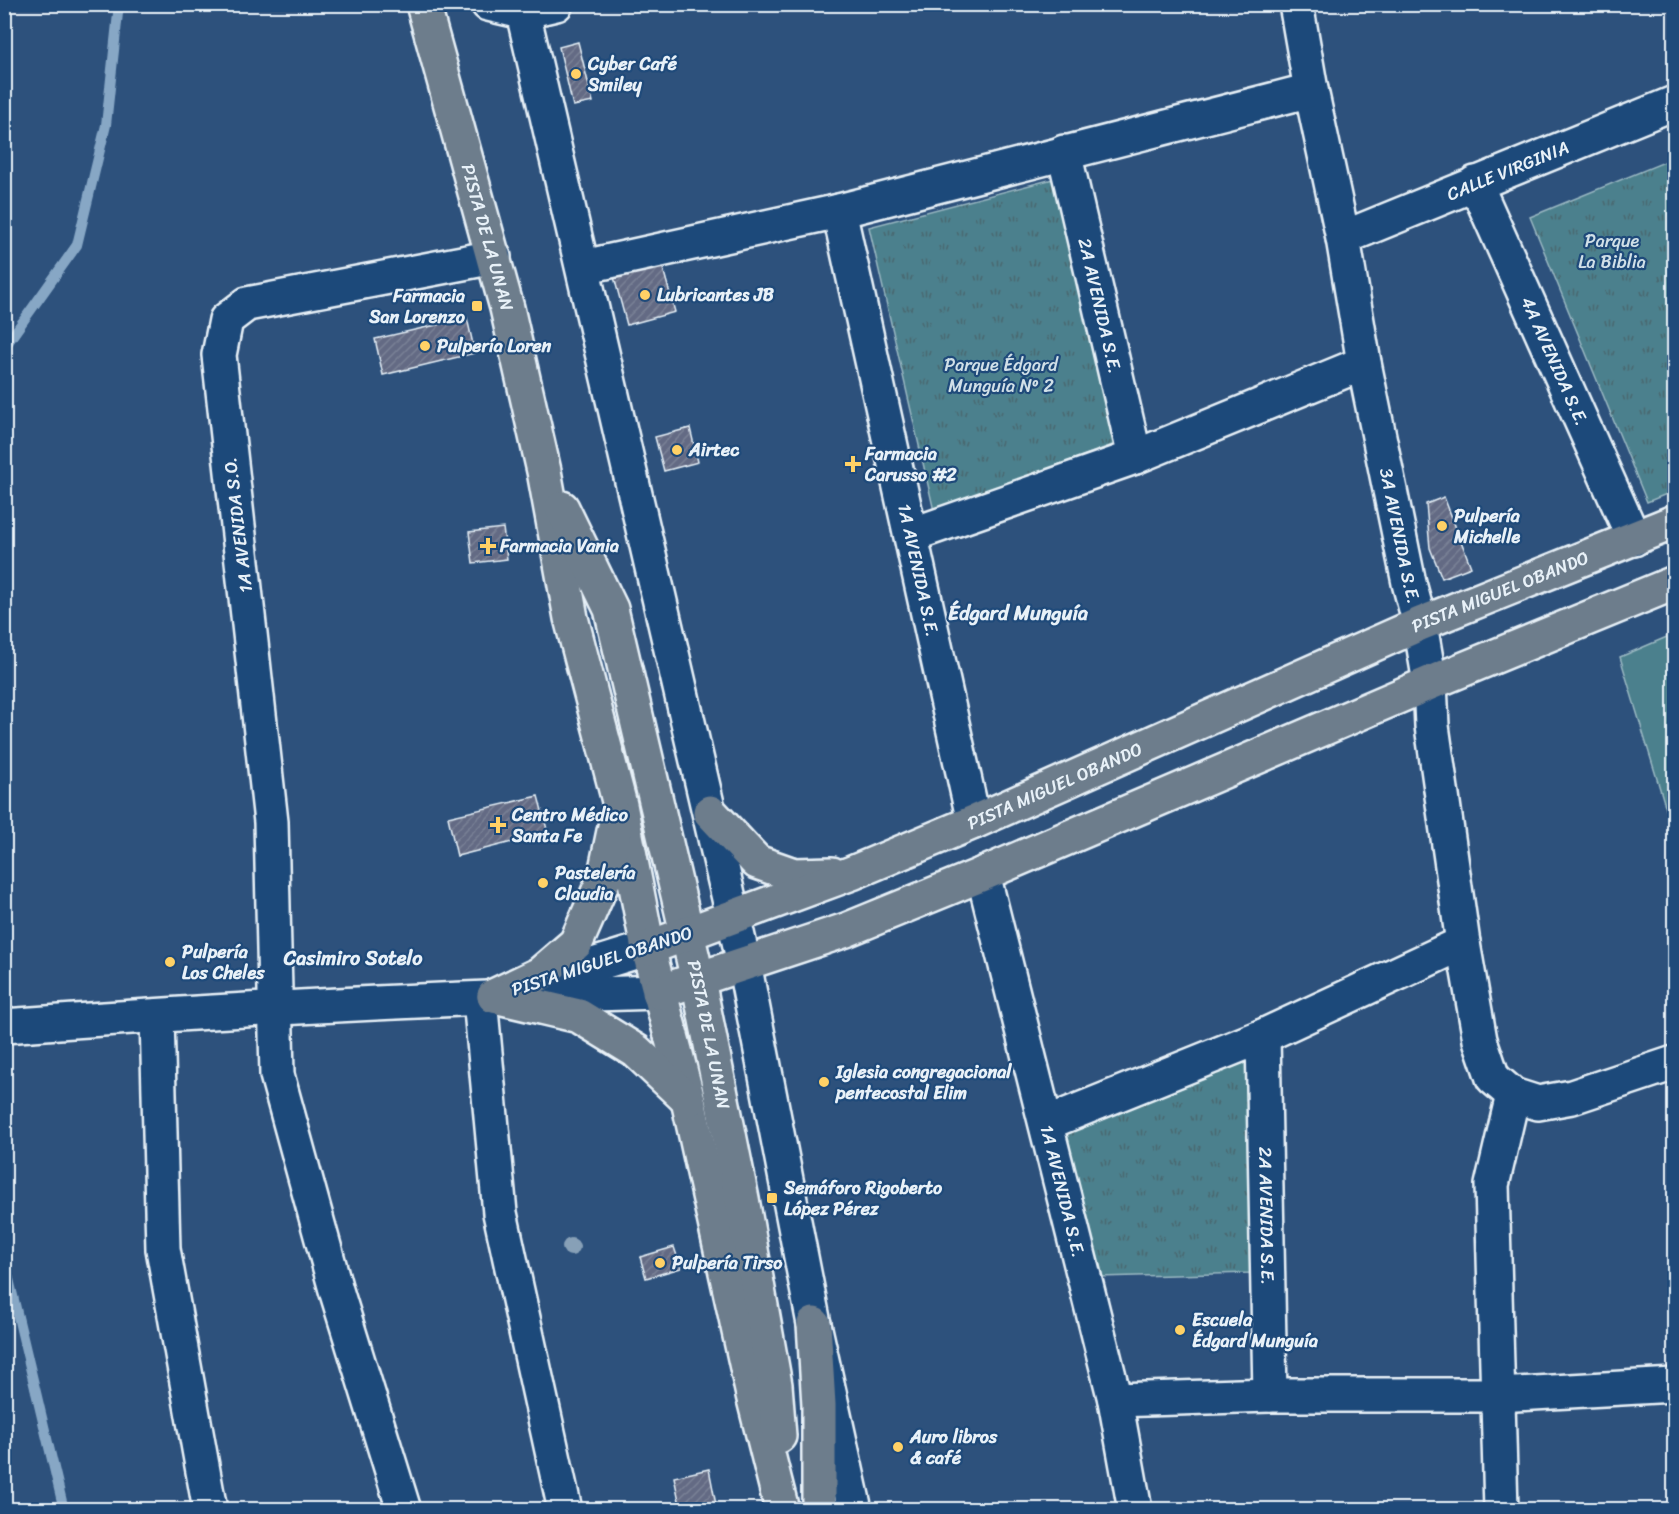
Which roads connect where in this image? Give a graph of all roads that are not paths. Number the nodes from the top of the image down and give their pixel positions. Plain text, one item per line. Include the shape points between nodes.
1 (423, 4) edge
2 (488, 4) edge
3 (556, 4) edge
4 (1296, 4) edge
5 (521, 8) edge
6 (1311, 90) junction
7 (1674, 103) edge
8 (1064, 152) junction
9 (1475, 183) junction
10 (839, 211) junction
11 (1343, 238) junction
12 (494, 257) junction
13 (582, 267) junction
14 (1364, 363) junction
15 (1136, 457) junction
16 (544, 471) junction
17 (1674, 522) edge
18 (911, 535) junction
19 (1634, 539) junction
20 (1674, 582) edge
21 (1420, 624) junction
22 (1430, 683) junction
23 (620, 805) junction
24 (710, 812) junction
25 (974, 822) junction
26 (852, 873) junction
27 (983, 874) junction
28 (732, 918) junction
29 (686, 934) junction
30 (1463, 943) junction
31 (648, 948) junction
32 (744, 963) junction
33 (698, 980) junction
34 (659, 992) junction
35 (487, 998) junction
36 (274, 1008) junction
37 (157, 1016) junction
38 (19, 1025) edge
39 (1263, 1036) junction
40 (1674, 1063) edge
41 (1513, 1095) junction
42 (688, 1100) junction
43 (1047, 1123) junction
44 (814, 1324) junction
45 (1674, 1385) edge
46 (1270, 1395) junction
47 (1499, 1395) junction
48 (1115, 1400) junction
49 (210, 1509) edge
50 (404, 1509) edge
51 (565, 1509) edge
52 (783, 1509) edge
53 (819, 1509) edge
54 (855, 1509) edge
55 (1135, 1509) edge
56 (1501, 1509) edge

1 - 12 main road, PISTA DE LA UNAN
2 - 5 street
3 - 5 street
4 - 6 street, 3A AVENIDA S.E.
5 - 13 street
6 - 8 street
6 - 11 street, 3A AVENIDA S.E.
7 - 9 street, CALLE VIRGINIA
8 - 10 street
8 - 15 street, 2A AVENIDA S.E.
9 - 11 street, CALLE VIRGINIA
9 - 19 street, 4A AVENIDA S.E.
10 - 13 street
10 - 18 street, 1A AVENIDA S.E.
11 - 14 street, 3A AVENIDA S.E.
12 - 16 main road, PISTA DE LA UNAN
12 - 36 street, 1A AVENIDA S.O. via 247,304 226,320 219,355 271,822
13 - 24 street
14 - 15 street
14 - 21 street, 3A AVENIDA S.E.
15 - 18 street
16 - 23 main road, PISTA DE LA UNAN via 571,618
16 - 29 main road, PISTA DE LA UNAN via 611,609
17 - 19 main road, PISTA MIGUEL OBANDO
18 - 25 street, 1A AVENIDA S.E.
19 - 21 main road, PISTA MIGUEL OBANDO
20 - 22 main road, PISTA MIGUEL OBANDO
21 - 22 street, 3A AVENIDA S.E.
21 - 25 main road, PISTA MIGUEL OBANDO
22 - 27 main road, PISTA MIGUEL OBANDO
22 - 30 street, 3A AVENIDA S.E. via 1432,726
23 - 31 main road, PISTA DE LA UNAN
23 - 35 main road via 604,879 576,943 540,974
24 - 26 main road via 757,862 794,875
24 - 28 street
25 - 26 main road, PISTA MIGUEL OBANDO
26 - 28 main road, PISTA MIGUEL OBANDO
27 - 32 main road, PISTA MIGUEL OBANDO via 846,930
27 - 43 street, 1A AVENIDA S.E.
28 - 29 main road, PISTA MIGUEL OBANDO
28 - 32 street
29 - 31 main road, PISTA MIGUEL OBANDO
29 - 33 main road, PISTA DE LA UNAN
30 - 39 street
30 - 41 street, 3A AVENIDA S.E. via 1480,1040 1493,1078
31 - 34 main road, PISTA DE LA UNAN
31 - 35 street, PISTA MIGUEL OBANDO
32 - 33 main road, PISTA MIGUEL OBANDO
32 - 44 street
33 - 34 main road, PISTA MIGUEL OBANDO
33 - 52 main road, PISTA DE LA UNAN via 775,1385
34 - 35 street, PISTA MIGUEL OBANDO
34 - 42 main road, PISTA DE LA UNAN
35 - 36 street
35 - 42 main road via 579,1016 636,1051
35 - 51 street via 500,1213
36 - 37 street
36 - 50 street, 1A AVENIDA S.O. via 277,1076 336,1290
37 - 38 street
37 - 49 street via 163,1249
39 - 43 street
39 - 46 street, 2A AVENIDA S.E.
40 - 41 street via 1572,1097 1538,1102
41 - 47 street via 1492,1185
42 - 52 main road, PISTA DE LA UNAN via 753,1395
43 - 48 street, 1A AVENIDA S.E.
44 - 53 main road
44 - 54 street
45 - 47 street
46 - 47 street
46 - 48 street
47 - 56 street
48 - 55 street, 1A AVENIDA S.E.

